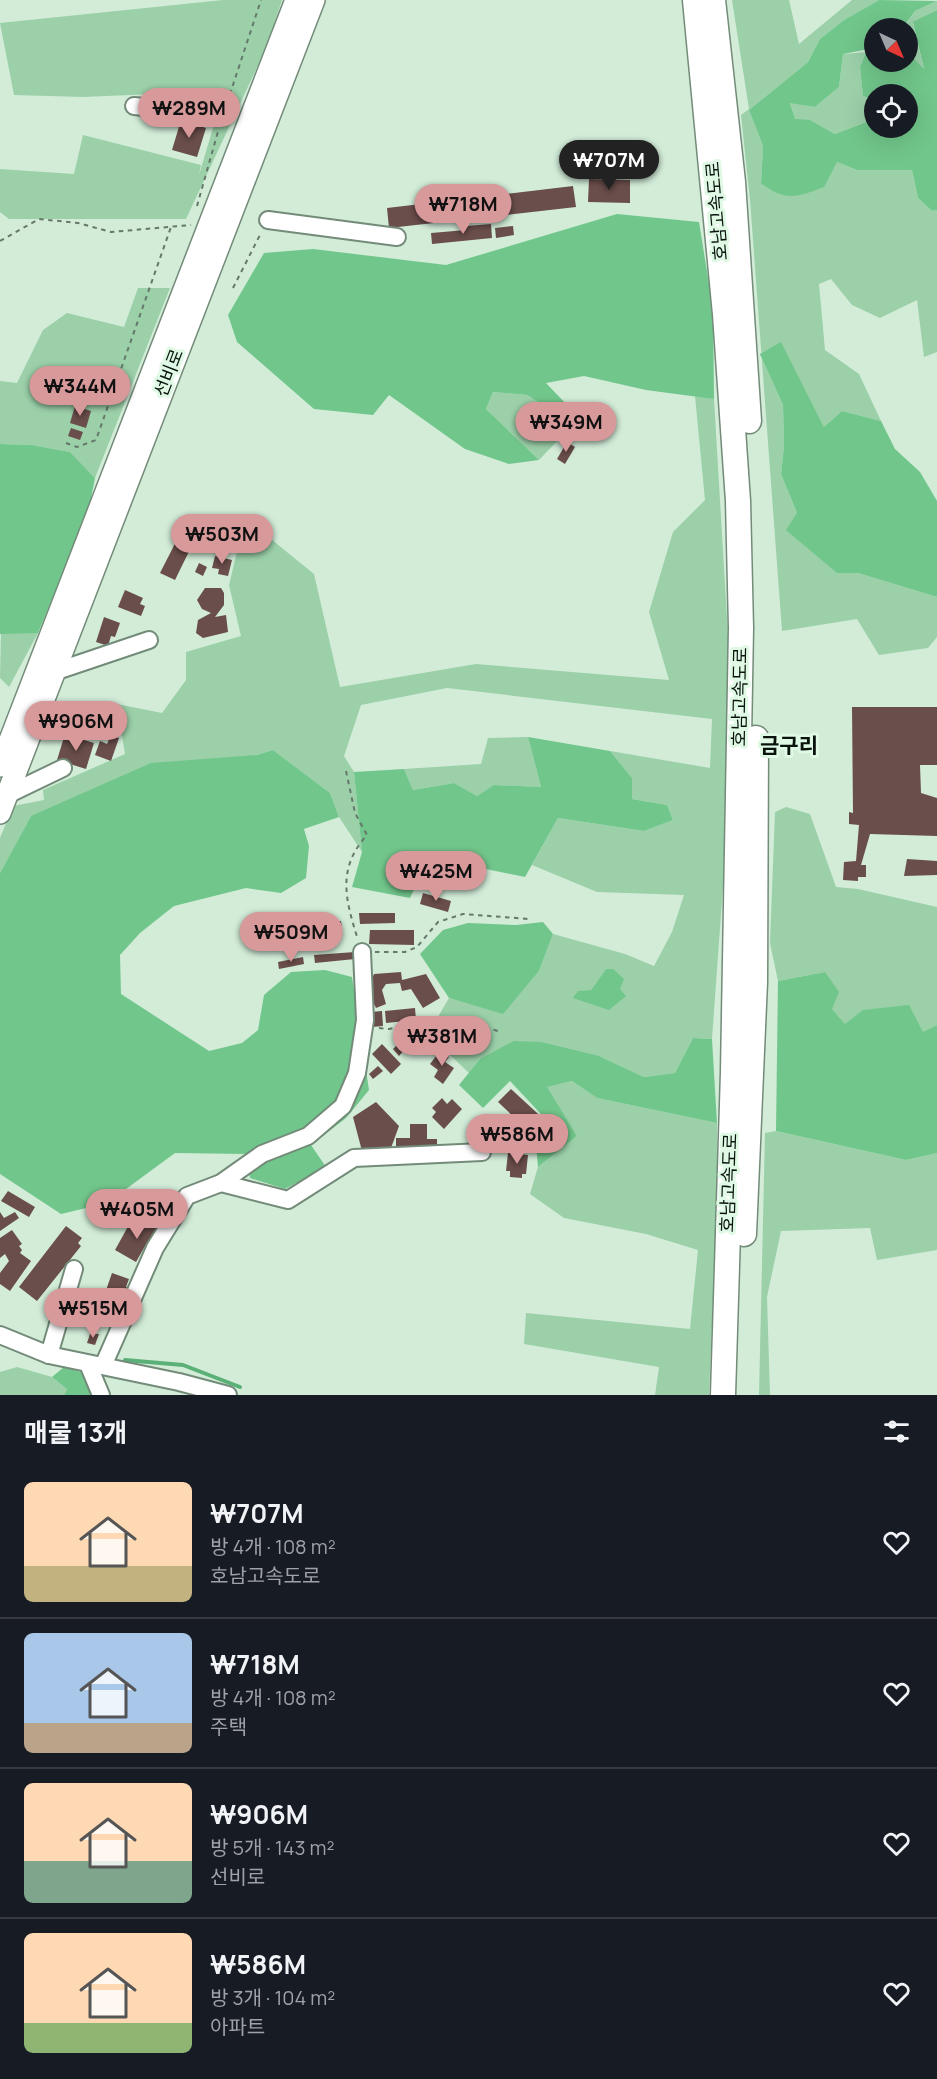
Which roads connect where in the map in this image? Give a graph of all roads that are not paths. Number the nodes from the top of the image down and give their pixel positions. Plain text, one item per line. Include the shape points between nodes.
1 (296, 0) edge
2 (314, 0) edge
3 (695, 0) edge
4 (713, 0) edge
5 (134, 106) dead end
6 (223, 115) road end
7 (268, 220) road end
8 (397, 237) dead end
9 (149, 640) dead end
10 (54, 672) junction
11 (0, 766) edge
12 (63, 768) dead end
13 (4, 804) edge
14 (362, 952) road end
15 (482, 1152) dead end
16 (221, 1183) junction
17 (74, 1269) dead end
18 (0, 1335) edge
19 (49, 1355) junction
20 (95, 1365) junction
21 (101, 1395) edge
22 (228, 1395) edge
23 (723, 1395) edge
24 (738, 1395) edge

1 - 11 main road, 선비로
2 - 10 main road, 선비로
3 - 23 highway, 호남고속도로 via 725,314 738,501 741,628
4 - 24 highway, 호남고속도로 via 733,182 753,501 755,982
5 - 6 street
7 - 8 street
9 - 10 street
10 - 13 main road, 선비로
12 - 13 street
14 - 16 street via 364,1027 357,1073 343,1106 308,1136 262,1154
15 - 16 street via 354,1158 288,1200
16 - 20 street via 187,1196 155,1248
17 - 19 street
18 - 19 street
19 - 20 street
20 - 21 street
20 - 22 street

